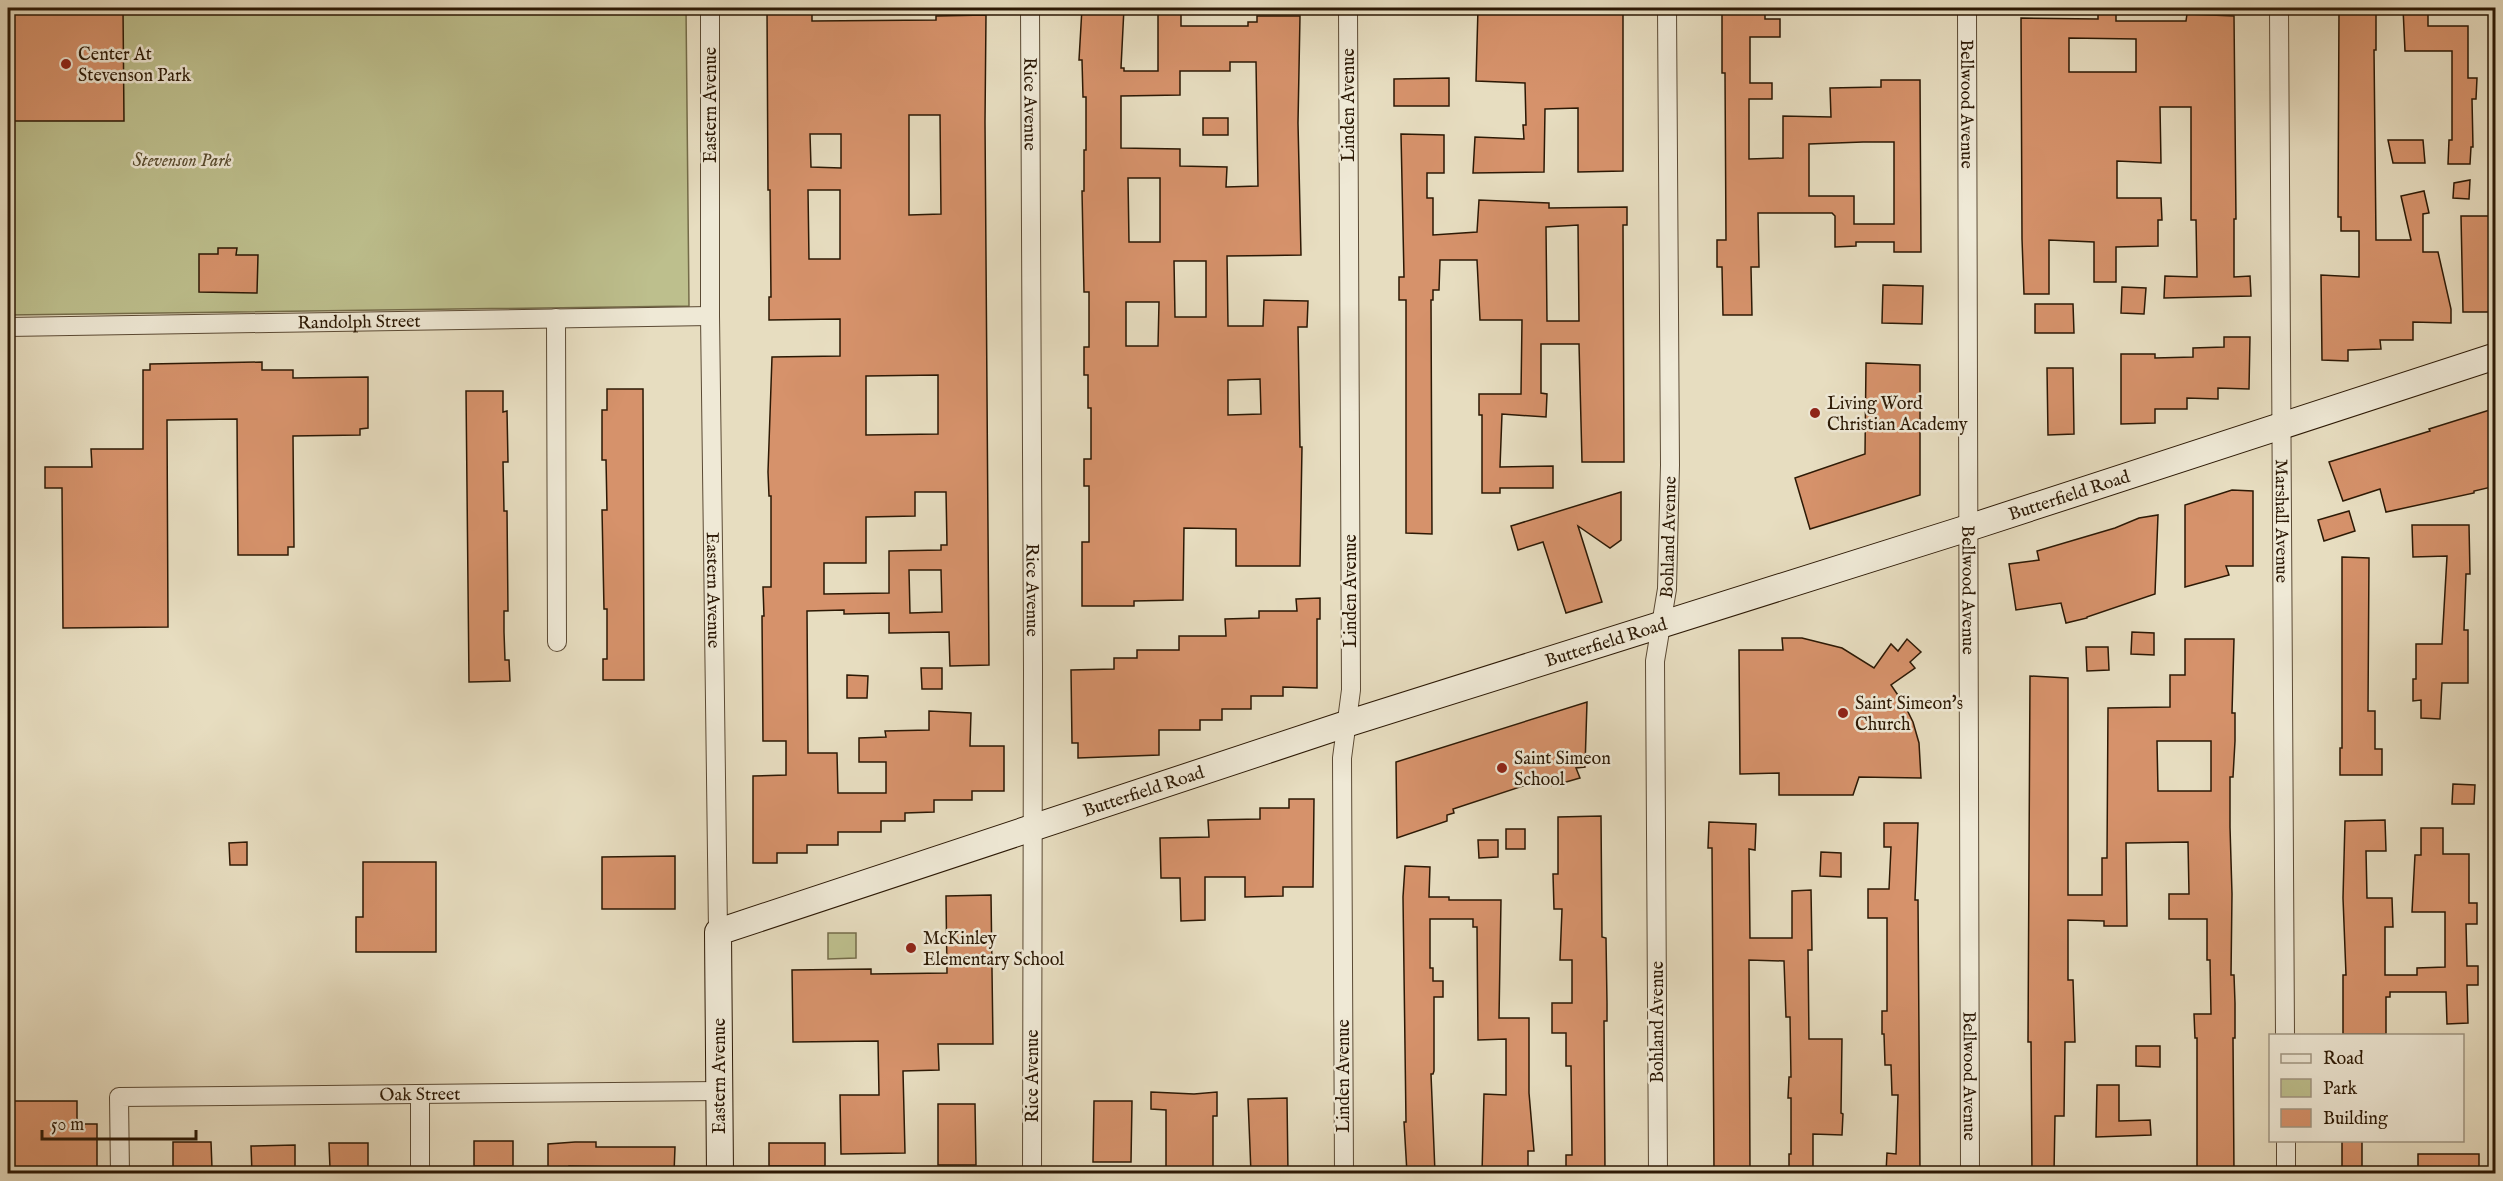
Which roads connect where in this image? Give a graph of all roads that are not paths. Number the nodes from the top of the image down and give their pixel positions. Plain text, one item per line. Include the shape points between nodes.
1 (710, 8) edge
2 (1030, 8) edge
3 (1348, 8) edge
4 (1667, 8) edge
5 (1967, 8) edge
6 (2280, 8) edge
7 (710, 316) junction
8 (556, 318) junction
9 (8, 327) edge
10 (2496, 356) edge
11 (2283, 424) junction
12 (1968, 528) junction
13 (1661, 626) junction
14 (557, 642) dead end
15 (1346, 724) junction
16 (1032, 830) junction
17 (718, 932) junction
18 (2285, 1034) edge
19 (719, 1091) junction
20 (420, 1094) junction
21 (2286, 1142) edge
22 (120, 1173) edge
23 (420, 1173) edge
24 (720, 1173) edge
25 (1032, 1173) edge
26 (1344, 1173) edge
27 (1658, 1173) edge
28 (1970, 1173) edge
29 (2286, 1173) edge

1 - 7 street, Eastern Avenue
2 - 16 street, Rice Avenue
3 - 15 street, Linden Avenue via 1351,690
4 - 13 street, Bohland Avenue via 1670,465 1667,589
5 - 12 street, Bellwood Avenue
6 - 11 street, Marshall Avenue
7 - 8 street, Randolph Street
7 - 17 street, Eastern Avenue
8 - 9 street, Randolph Street
8 - 14 street
10 - 11 main road, Butterfield Road
11 - 12 main road, Butterfield Road
11 - 18 street, Marshall Avenue
12 - 13 main road, Butterfield Road
12 - 28 street, Bellwood Avenue
13 - 15 main road, Butterfield Road
13 - 27 street, Bohland Avenue via 1655,661
15 - 16 main road, Butterfield Road
15 - 26 street, Linden Avenue via 1342,758
16 - 17 main road, Butterfield Road
16 - 25 street, Rice Avenue
17 - 19 main road, Eastern Avenue
19 - 20 street, Oak Street
19 - 24 main road, Eastern Avenue
20 - 22 street, Oak Street via 119,1098
20 - 23 street
21 - 29 street

